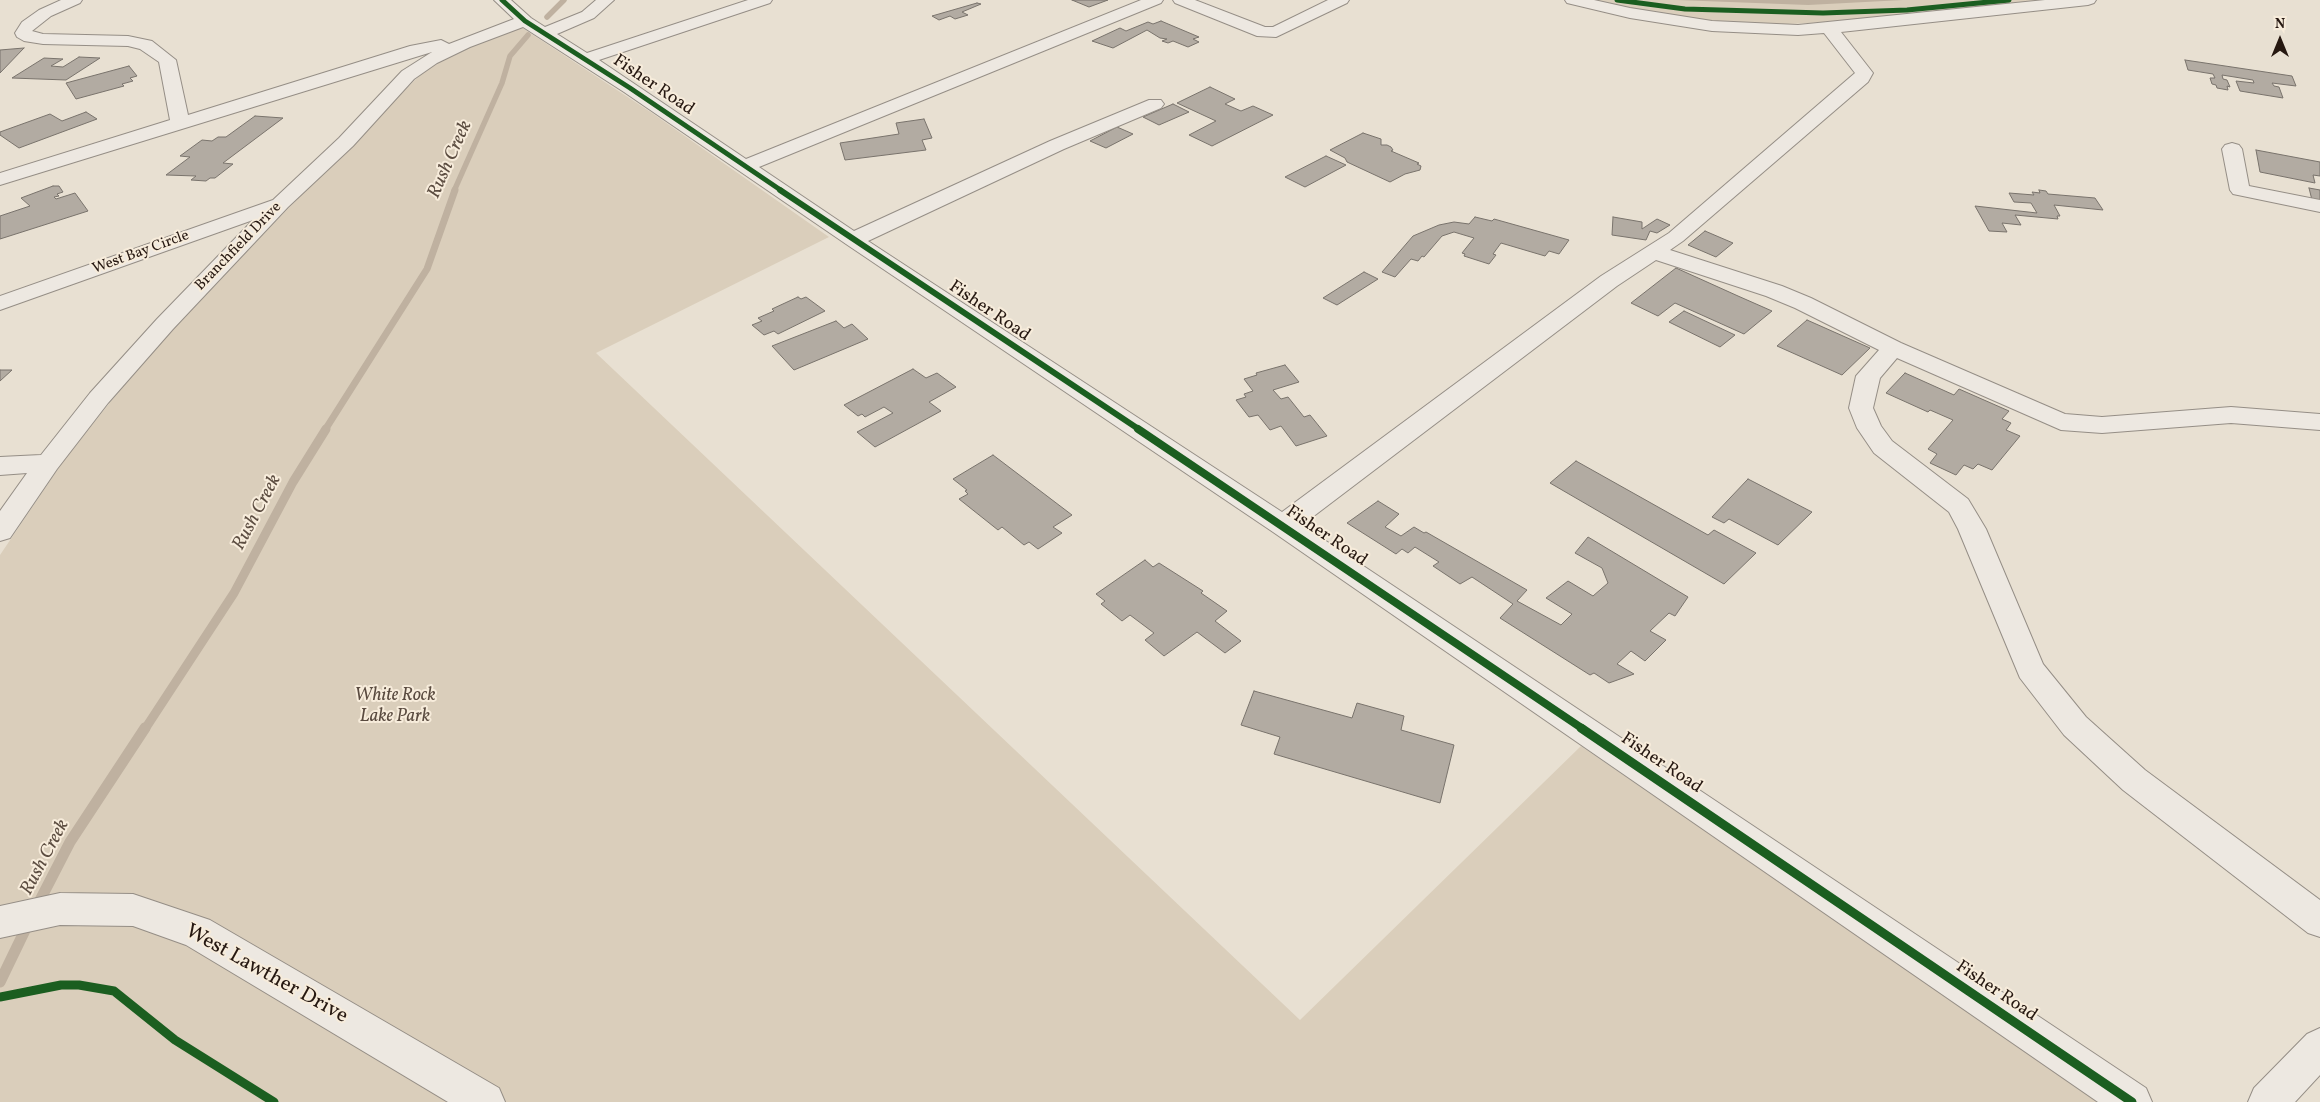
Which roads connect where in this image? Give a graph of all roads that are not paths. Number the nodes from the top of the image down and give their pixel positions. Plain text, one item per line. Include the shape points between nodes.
1 (74, 0) edge
2 (502, 0) edge
3 (606, 0) edge
4 (764, 0) edge
5 (1154, 0) edge
6 (1181, 0) edge
7 (1341, 0) edge
8 (1573, 0) edge
9 (2088, 0) edge
10 (535, 27) junction
11 (1829, 28) junction
12 (464, 43) junction
13 (586, 59) junction
14 (1155, 104) dead end
15 (180, 123) junction
16 (2232, 150) dead end
17 (746, 166) junction
18 (0, 179) edge
19 (281, 203) junction
20 (2320, 206) edge
21 (853, 240) junction
22 (1654, 252) junction
23 (0, 303) edge
24 (1892, 348) junction
25 (2320, 422) edge
26 (48, 463) junction
27 (0, 466) edge
28 (1283, 525) junction
29 (0, 531) edge
30 (1, 921) edge
31 (2320, 921) edge
32 (2320, 1047) edge
33 (477, 1100) edge
34 (2132, 1102) edge
35 (2268, 1102) edge

1 - 15 street via 45,13 23,32 30,37 128,41 146,45 167,60
2 - 10 street, Fisher Road
3 - 10 street, Branchfield Drive via 588,15
4 - 13 street
5 - 17 street
6 - 7 street via 1263,32 1276,32
8 - 11 street via 1712,26
9 - 11 street
10 - 12 street, Branchfield Drive
10 - 13 street, Fisher Road
11 - 22 street via 1861,68 1862,78
12 - 15 street via 416,50
12 - 19 street, Branchfield Drive via 408,75 346,142
13 - 17 street, Fisher Road
14 - 21 street via 1057,145
15 - 18 street
16 - 20 street via 2240,190
17 - 21 street, Fisher Road
19 - 23 street, West Bay Circle
19 - 26 street, Branchfield Drive via 99,398
21 - 28 street, Fisher Road
22 - 24 street via 1781,294
22 - 28 street via 1609,281
24 - 25 street via 2061,422 2102,425 2231,415
24 - 31 street via 1868,376 1861,408 1869,428 1883,447 1959,506 1972,529 2031,670 2075,726 2134,780
26 - 27 street
26 - 29 street, Branchfield Drive
28 - 34 street, Fisher Road
30 - 33 street, West Lawther Drive via 60,909 133,910 197,932
32 - 35 street

